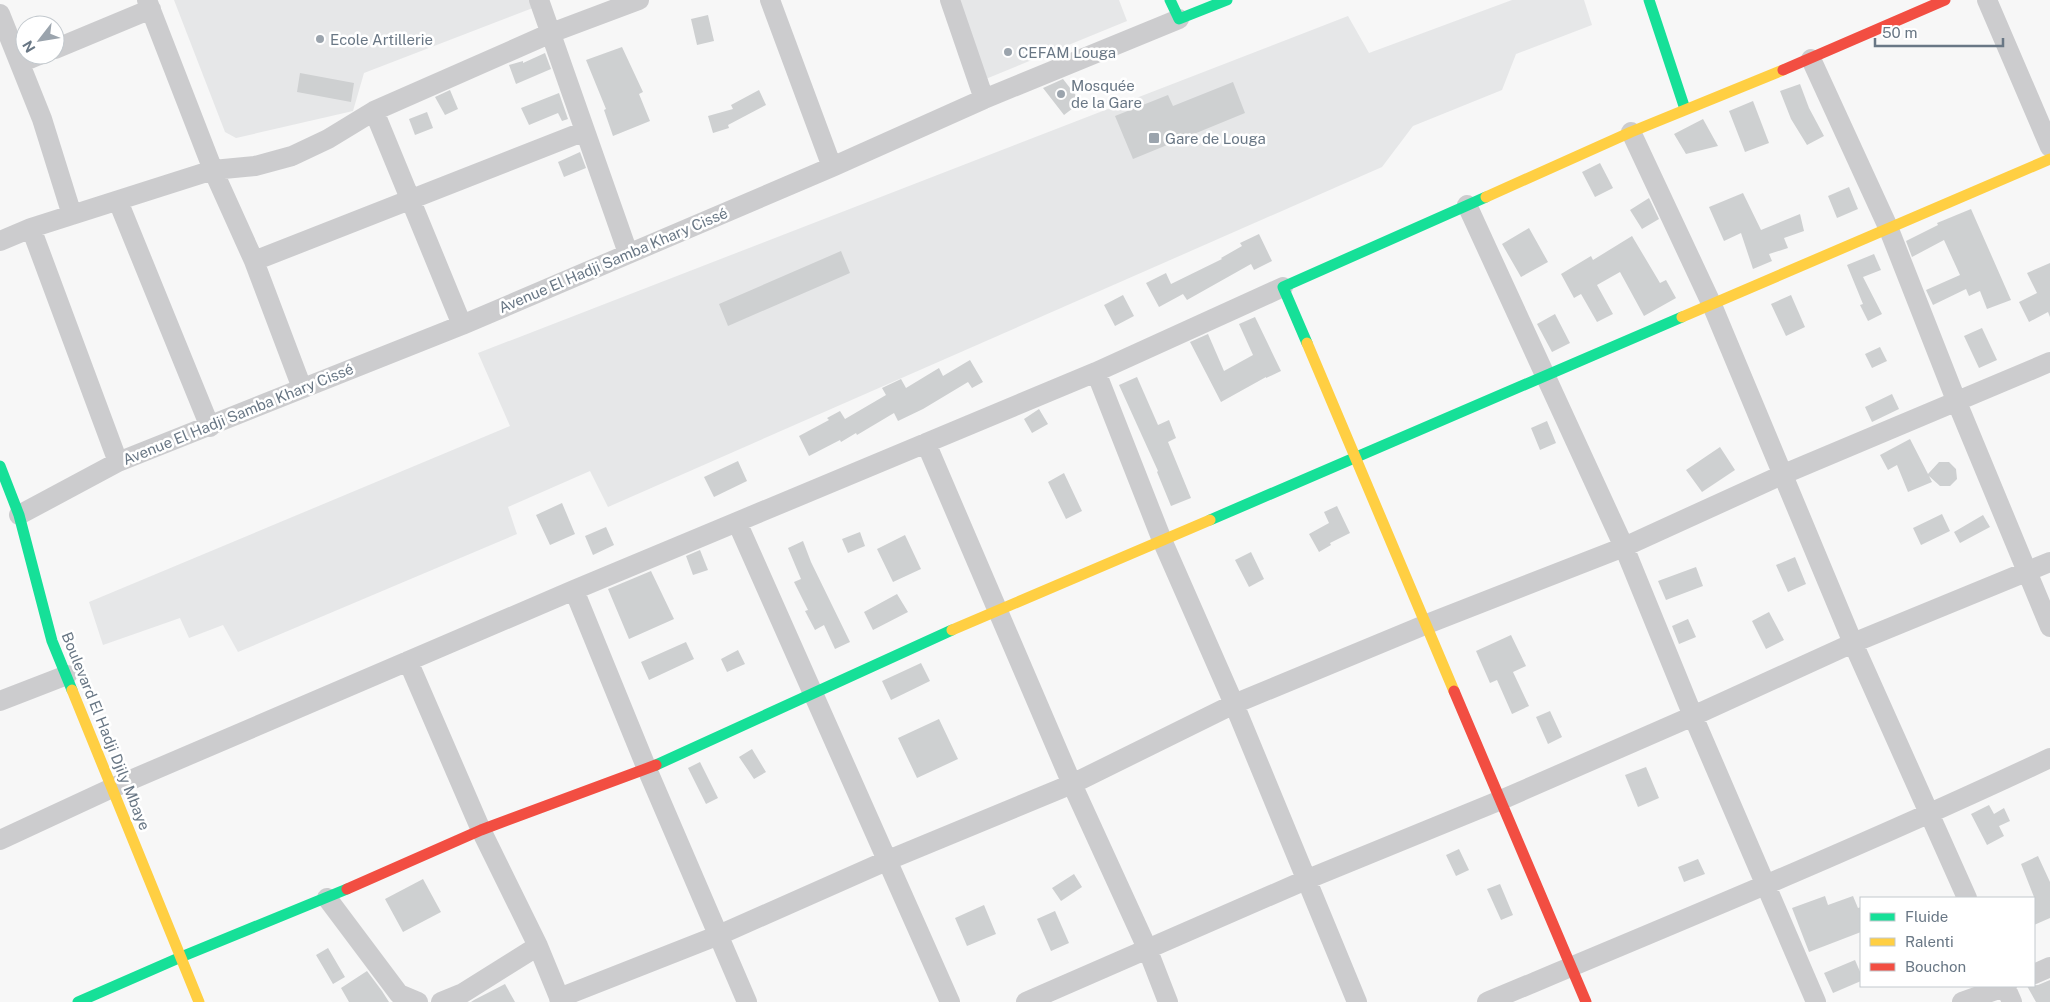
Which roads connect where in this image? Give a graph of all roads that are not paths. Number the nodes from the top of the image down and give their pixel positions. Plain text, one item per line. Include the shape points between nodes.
1 (539, 0) edge
2 (639, 0) edge
3 (770, 0) edge
4 (950, 0) edge
5 (1170, 0) edge
6 (1227, 0) edge
7 (1649, 0) edge
8 (1945, 0) edge
9 (1987, 0) edge
10 (149, 5) edge
11 (0, 14) edge
12 (1179, 19) junction
13 (551, 33) junction
14 (65, 44) edge
15 (15, 51) edge
16 (1812, 59) junction
17 (21, 65) edge
18 (984, 98) junction
19 (1685, 109) junction
20 (374, 111) junction
21 (585, 131) junction
22 (1631, 132) junction
23 (2050, 147) edge
24 (2050, 159) edge
25 (832, 167) junction
26 (213, 170) junction
27 (410, 199) junction
28 (118, 201) junction
29 (1467, 205) junction
30 (72, 215) junction
31 (1888, 227) junction
32 (30, 228) junction
33 (0, 241) edge
34 (628, 253) junction
35 (254, 260) junction
36 (1283, 287) junction
37 (1712, 305) junction
38 (462, 325) junction
39 (2050, 362) edge
40 (1096, 372) junction
41 (1545, 377) junction
42 (302, 388) junction
43 (1956, 400) junction
44 (210, 426) junction
45 (926, 442) junction
46 (1356, 459) junction
47 (118, 462) junction
48 (0, 466) edge
49 (1784, 474) junction
50 (13, 518) junction
51 (737, 522) junction
52 (1162, 540) junction
53 (1624, 547) junction
54 (2050, 562) edge
55 (2028, 571) junction
56 (574, 590) junction
57 (997, 610) junction
58 (1427, 624) junction
59 (2050, 627) edge
60 (1853, 643) junction
61 (408, 661) junction
62 (67, 675) junction
63 (814, 692) junction
64 (0, 701) edge
65 (1234, 704) junction
66 (1693, 716) junction
67 (2050, 758) edge
68 (647, 769) junction
69 (1072, 784) junction
70 (112, 788) junction
71 (1501, 800) junction
72 (1930, 814) junction
73 (481, 830) junction
74 (0, 840) edge
75 (886, 861) junction
76 (1308, 879) junction
77 (1765, 886) junction
78 (1967, 897) edge
79 (327, 898) junction
80 (719, 935) junction
81 (538, 946) junction
82 (1147, 948) junction
83 (181, 957) junction
84 (1571, 967) junction
85 (2050, 967) edge
86 (2035, 974) edge
87 (2003, 987) edge
88 (2006, 987) edge
89 (560, 1000) edge
90 (78, 1002) edge
91 (200, 1002) edge
92 (418, 1002) edge
93 (441, 1002) edge
94 (747, 1002) edge
95 (950, 1002) edge
96 (1026, 1002) edge
97 (1168, 1002) edge
98 (1357, 1002) edge
99 (1487, 1002) edge
100 (1586, 1002) edge
101 (1816, 1002) edge
102 (1962, 1002) edge
103 (2012, 1002) edge

1 - 13 street
2 - 13 street
3 - 25 street
4 - 18 street
5 - 12 street
6 - 12 street, Avenue El Hadji Samba Khary Cissé
7 - 19 street
8 - 16 street
9 - 23 street
10 - 14 street
10 - 26 street
11 - 15 street
12 - 18 street, Avenue El Hadji Samba Khary Cissé
13 - 20 street
13 - 21 street
16 - 19 street
16 - 31 street
17 - 30 street via 42,119
18 - 25 street, Avenue El Hadji Samba Khary Cissé
19 - 22 street
20 - 26 street via 328,140 292,156 255,166
20 - 27 street
21 - 27 street
21 - 34 street
22 - 29 street
22 - 37 street
24 - 31 street
25 - 34 street, Avenue El Hadji Samba Khary Cissé
26 - 28 street
26 - 35 street
27 - 35 street
27 - 38 street
28 - 30 street
28 - 44 street
29 - 36 street
29 - 41 street
30 - 32 street
31 - 37 street
31 - 43 street
32 - 33 street
32 - 47 street
34 - 38 street, Avenue El Hadji Samba Khary Cissé
35 - 42 street
36 - 40 street
36 - 46 street
37 - 41 street
37 - 49 street
38 - 42 street, Avenue El Hadji Samba Khary Cissé
39 - 43 street
40 - 45 street
40 - 52 street
41 - 46 street
41 - 53 street
42 - 44 street, Avenue El Hadji Samba Khary Cissé
43 - 49 street
43 - 55 street
44 - 47 street, Avenue El Hadji Samba Khary Cissé
45 - 51 street
45 - 57 street
46 - 52 street
46 - 58 street
47 - 50 street, Avenue El Hadji Samba Khary Cissé
48 - 50 street, Boulevard El Hadji Djily Mbaye
49 - 53 street
49 - 60 street
50 - 62 street, Boulevard El Hadji Djily Mbaye via 52,640
51 - 56 street
51 - 63 street
52 - 57 street
52 - 65 street
53 - 58 street
53 - 66 street
54 - 55 street
55 - 59 street
55 - 60 street
56 - 61 street
56 - 68 street
57 - 63 street
57 - 69 street
58 - 65 street
58 - 71 street
60 - 66 street
60 - 72 street
61 - 70 street
61 - 73 street
62 - 64 street
62 - 70 street, Boulevard El Hadji Djily Mbaye
63 - 68 street
63 - 75 street
65 - 69 street
65 - 76 street
66 - 71 street
66 - 77 street
67 - 72 street
68 - 73 street
68 - 80 street
69 - 75 street
69 - 82 street
70 - 74 street
70 - 83 street, Boulevard El Hadji Djily Mbaye
71 - 76 street
71 - 84 street
72 - 77 street
72 - 78 street
73 - 79 street
73 - 81 street
75 - 80 street
75 - 95 street
76 - 82 street
76 - 98 street
77 - 84 street
77 - 101 street
79 - 83 street
79 - 92 street via 399,994
80 - 89 street
80 - 94 street
81 - 89 street
81 - 93 street via 463,993
82 - 96 street
82 - 97 street
83 - 90 street
83 - 91 street, Boulevard El Hadji Djily Mbaye
84 - 99 street
84 - 100 street
85 - 86 street
87 - 102 street
88 - 103 street

